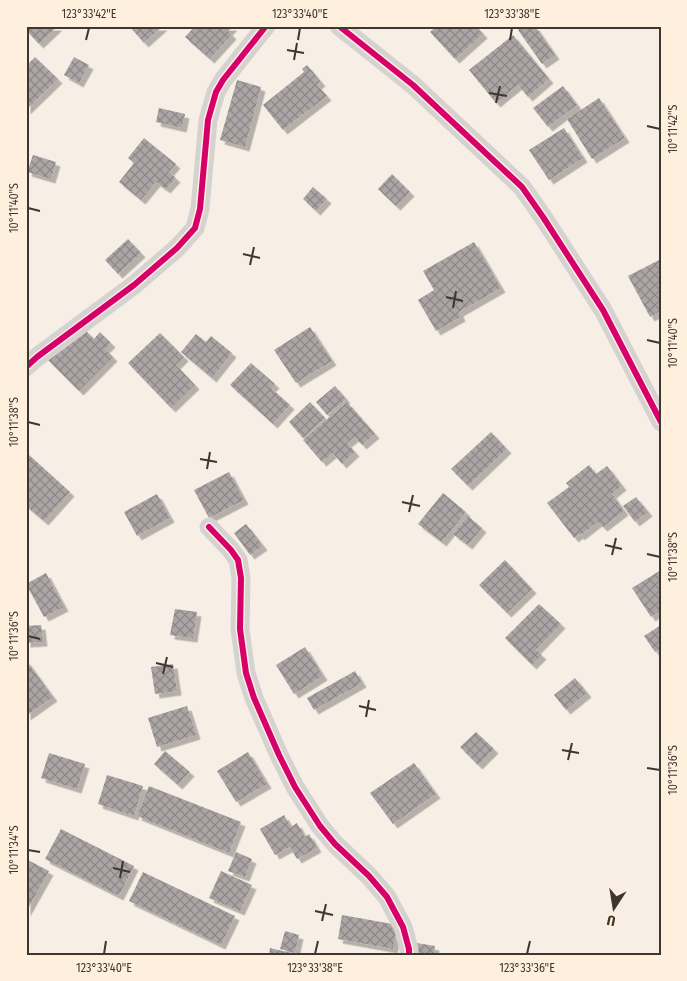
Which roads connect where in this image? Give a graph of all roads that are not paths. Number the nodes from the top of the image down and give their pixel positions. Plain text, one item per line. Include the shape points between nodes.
1 (266, 26) edge
2 (339, 26) edge
3 (26, 367) edge
4 (661, 422) edge
5 (209, 527) dead end
6 (409, 955) edge

1 - 3 street via 216,92 208,120 200,210 195,228 134,285
2 - 4 street via 413,85 522,187 603,310
5 - 6 street via 238,560 240,629 246,673 279,755 320,826 387,897 403,927

